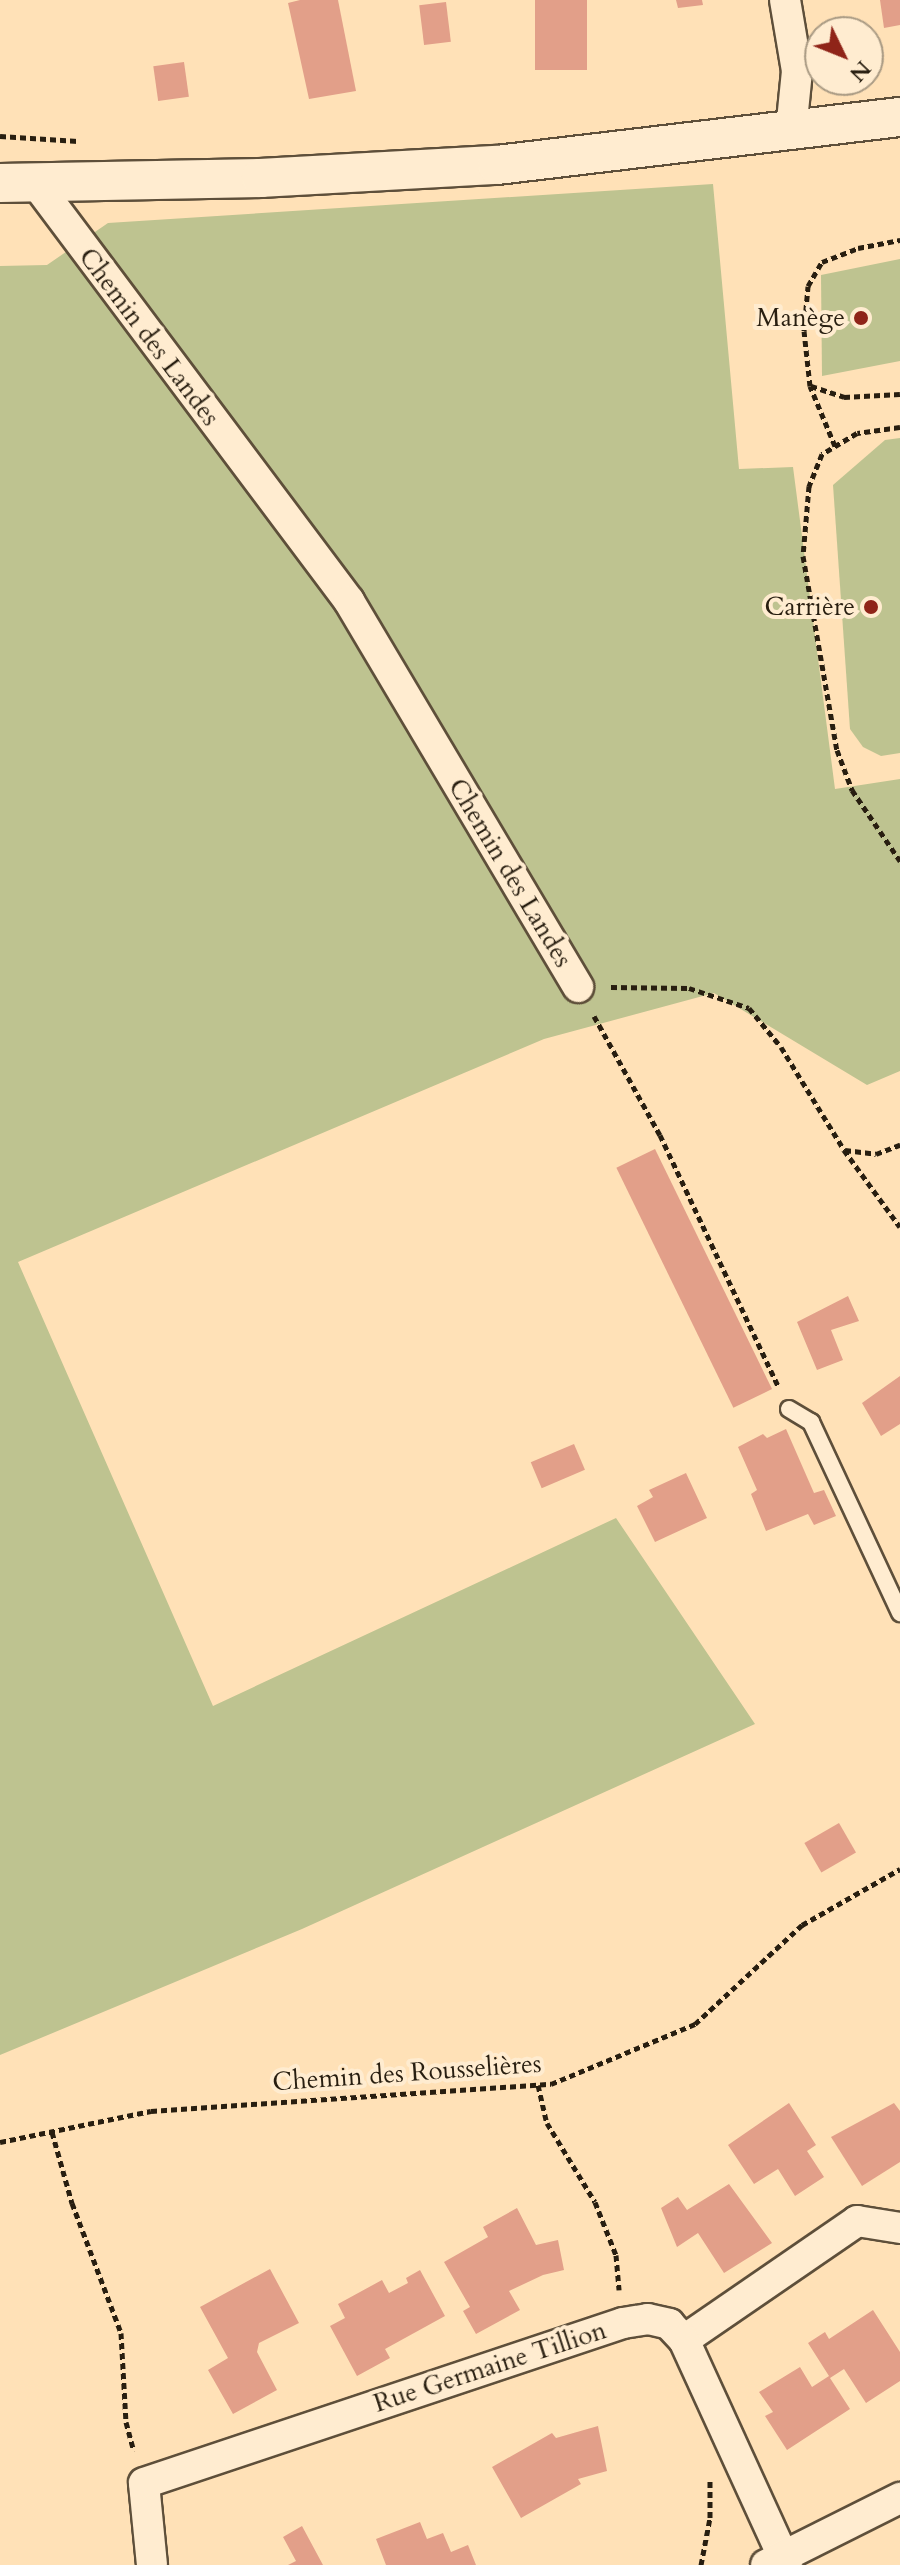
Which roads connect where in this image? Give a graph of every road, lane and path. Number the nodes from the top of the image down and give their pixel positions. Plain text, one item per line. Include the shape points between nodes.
1 (785, 0) edge
2 (900, 117) edge
3 (791, 131) junction
4 (18, 182) edge
5 (900, 240) edge
6 (810, 386) junction
7 (900, 394) edge
8 (900, 427) edge
9 (835, 446) junction
10 (900, 861) edge
11 (578, 987) junction
12 (900, 1145) edge
13 (844, 1150) junction
14 (900, 1227) edge
15 (789, 1409) joint
16 (900, 1613) edge
17 (900, 1869) edge
18 (538, 2085) junction
19 (52, 2132) junction
20 (0, 2142) edge
21 (900, 2228) edge
22 (623, 2323) junction
23 (684, 2340) junction
24 (710, 2475) dead end
25 (144, 2483) junction
26 (900, 2498) edge
27 (779, 2562) edge
28 (152, 2565) edge
29 (701, 2565) edge

1 - 3 street via 797,71
2 - 3 street
3 - 4 street via 497,165 261,178
4 - 11 street, Chemin des Landes via 349,601
5 - 6 path via 822,262 808,286 804,331
6 - 7 path via 844,397
6 - 9 path
8 - 9 path via 857,433
9 - 10 path via 822,454 809,486 803,556 837,750 852,790
11 - 13 path via 689,988 749,1008 781,1047
11 - 15 path, Chemin des Landes via 660,1135
12 - 13 path via 876,1154
13 - 14 path
15 - 16 lane via 811,1422
17 - 18 path, Chemin des Rousselières via 802,1925 695,2024
18 - 19 path, Chemin des Rousselières via 151,2111
18 - 22 path via 547,2123 595,2202 616,2255
19 - 20 path, Chemin des Rousselières
19 - 25 path via 72,2203 121,2333 126,2422
21 - 23 street via 857,2221
22 - 23 street, Rue Germaine Tillion via 648,2319 669,2324
22 - 25 street, Rue Germaine Tillion
23 - 27 street
24 - 29 path via 710,2518
25 - 28 street
26 - 27 street

